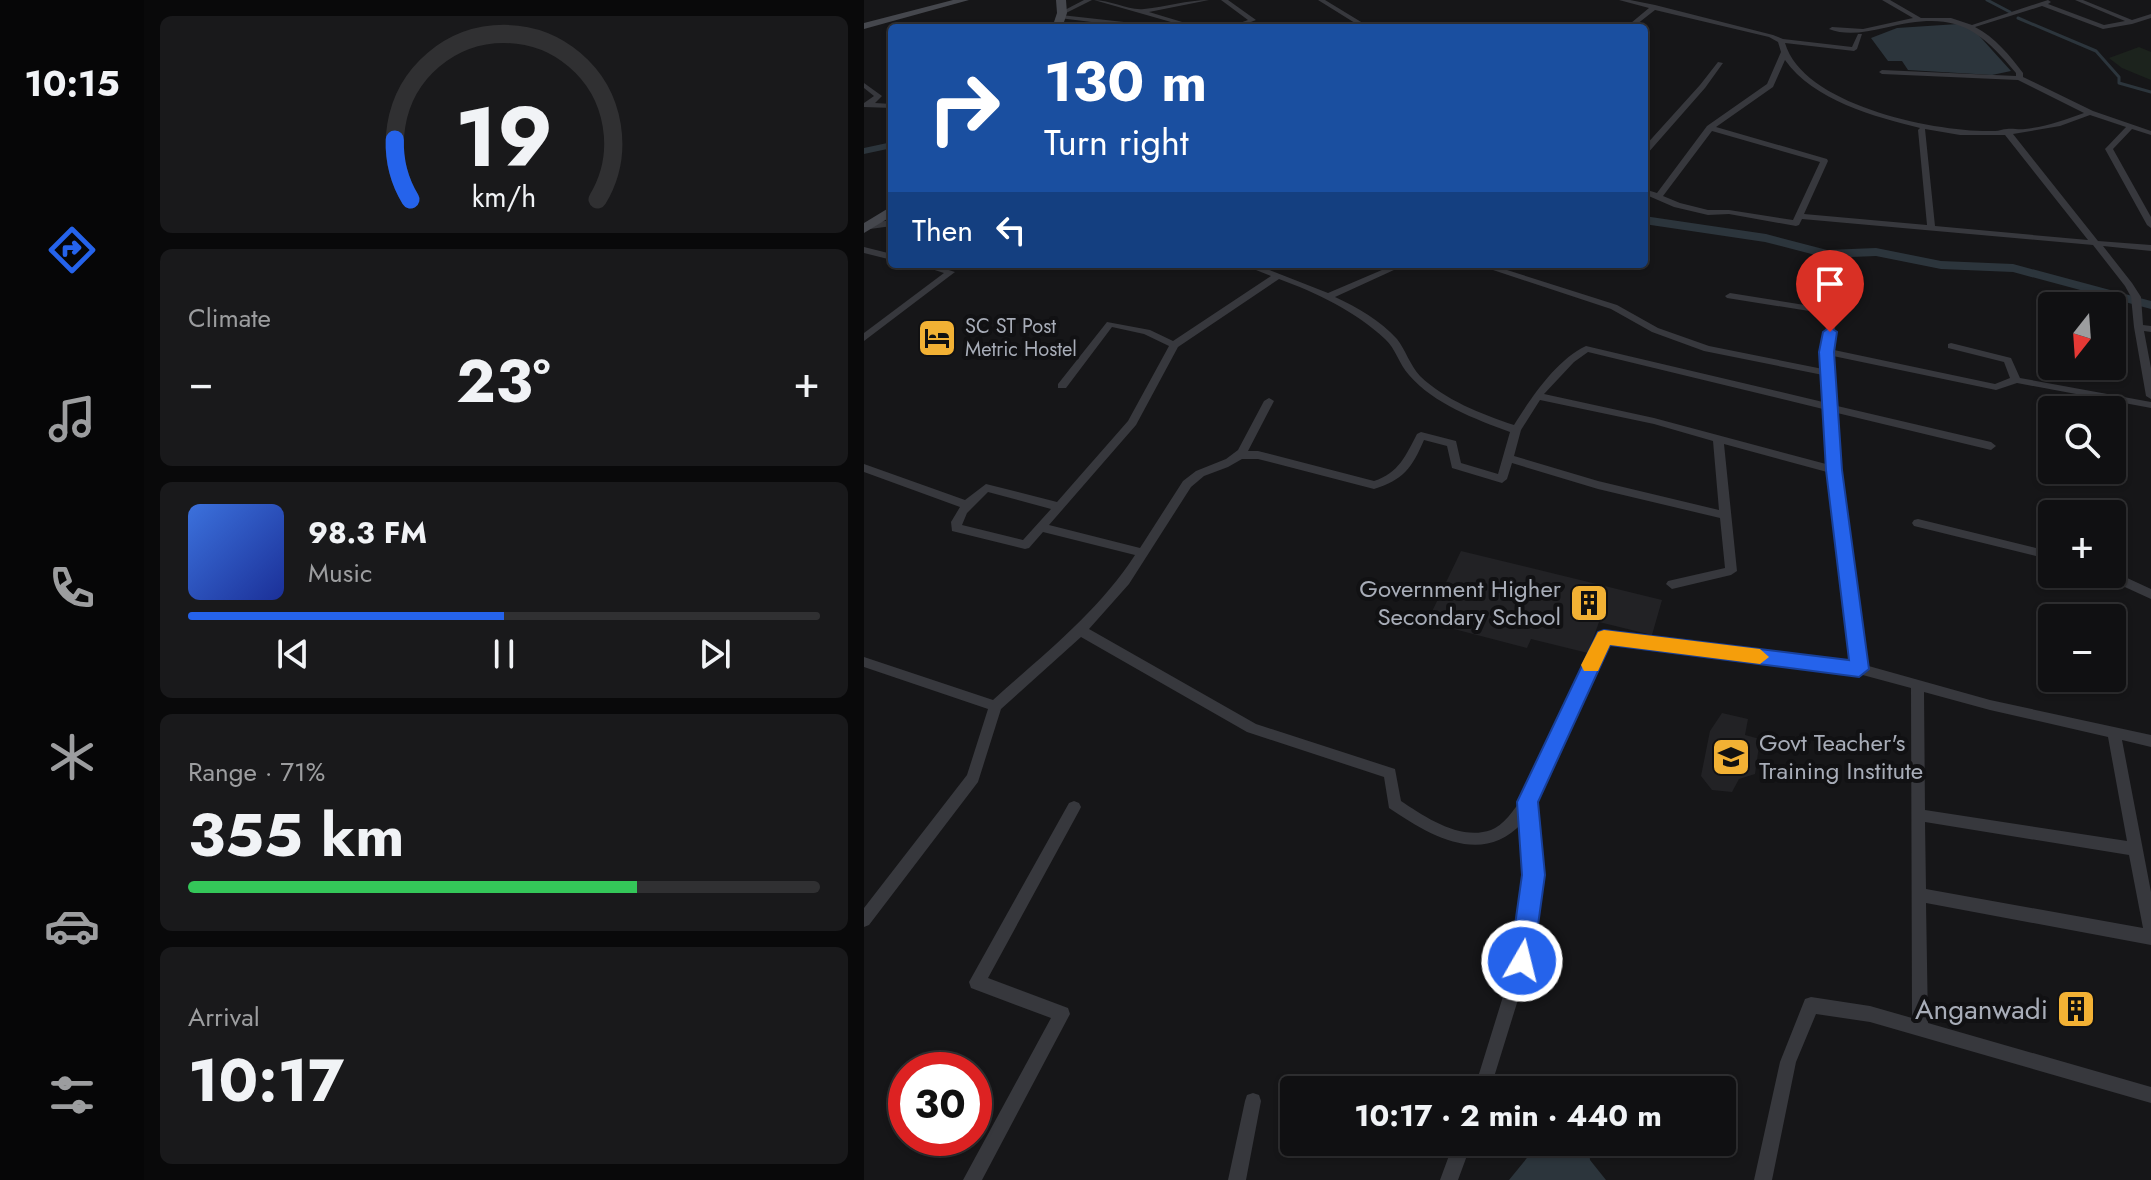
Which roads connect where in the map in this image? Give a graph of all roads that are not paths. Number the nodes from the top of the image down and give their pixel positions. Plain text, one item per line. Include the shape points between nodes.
1 (964, 0) edge
2 (1061, 0) edge
3 (1089, 0) edge
4 (1097, 0) edge
5 (1206, 0) edge
6 (1224, 0) edge
7 (1321, 0) edge
8 (1622, 0) edge
9 (1685, 0) edge
10 (1885, 0) edge
11 (2051, 0) edge
12 (2078, 0) edge
13 (2043, 4) junction
14 (1655, 7) junction
15 (1675, 11) junction
16 (1140, 12) junction
17 (1062, 15) junction
18 (2151, 16) edge
19 (1919, 19) junction
20 (2132, 22) junction
21 (1059, 24) edge
22 (1124, 24) dead end
23 (1184, 24) edge
24 (1241, 24) edge
25 (1361, 24) edge
26 (1633, 24) edge
27 (1975, 25) junction
28 (864, 26) edge
29 (1832, 29) dead end
30 (1860, 35) junction
31 (1781, 41) junction
32 (1784, 53) junction
33 (1720, 63) dead end
34 (1882, 72) dead end
35 (2019, 78) junction
36 (864, 85) edge
37 (867, 105) edge
38 (888, 106) edge
39 (2090, 113) junction
40 (2131, 126) junction
41 (1710, 128) junction
42 (1922, 130) junction
43 (2006, 131) junction
44 (2151, 133) edge
45 (1648, 147) edge
46 (1648, 193) edge
47 (1658, 197) junction
48 (888, 213) edge
49 (1800, 216) junction
50 (888, 224) edge
51 (2151, 225) edge
52 (867, 227) edge
53 (1931, 227) junction
54 (2091, 241) junction
55 (2151, 248) edge
56 (864, 250) edge
57 (888, 256) edge
58 (936, 268) edge
59 (1257, 268) edge
60 (1394, 268) edge
61 (1492, 268) edge
62 (1278, 275) junction
63 (1329, 296) junction
64 (1730, 296) dead end
65 (2139, 327) junction
66 (2151, 329) edge
67 (864, 338) edge
68 (1174, 345) junction
69 (1951, 346) dead end
70 (1827, 352) junction
71 (1828, 373) junction
72 (2016, 380) junction
73 (1062, 386) dead end
74 (2150, 389) edge
75 (1537, 396) junction
76 (1269, 401) dead end
77 (2151, 405) edge
78 (1830, 409) junction
79 (1516, 430) junction
80 (1718, 439) junction
81 (1991, 446) dead end
82 (1239, 455) junction
83 (1508, 458) junction
84 (864, 468) edge
85 (1834, 470) junction
86 (967, 505) junction
87 (1059, 507) junction
88 (1725, 515) junction
89 (1918, 523) dead end
90 (1043, 528) junction
91 (1143, 553) junction
92 (2038, 553) edge
93 (2126, 583) edge
94 (1672, 584) dead end
95 (2151, 594) edge
96 (1080, 630) junction
97 (864, 662) edge
98 (1859, 669) junction
99 (1917, 685) junction
100 (995, 706) junction
101 (2114, 733) junction
102 (2151, 741) edge
103 (1527, 802) junction
104 (1074, 807) dead end
105 (1919, 815) junction
106 (2134, 849) junction
107 (1920, 895) junction
108 (864, 920) edge
109 (2151, 935) edge
110 (1920, 1029) junction
111 (1486, 1076) edge
112 (2151, 1095) edge
113 (1253, 1101) dead end
114 (1458, 1156) edge
115 (972, 1180) edge
116 (1237, 1180) edge
117 (1449, 1180) edge
118 (1763, 1180) edge

1 - 28 main road
2 - 17 main road
3 - 17 street
4 - 16 street
5 - 16 street
6 - 24 street via 1253,20
7 - 25 street
8 - 14 street
9 - 15 street
10 - 19 street
11 - 13 street
12 - 20 street
13 - 20 street via 2103,27
13 - 27 street
14 - 15 street
14 - 26 street
15 - 31 street
16 - 23 street
17 - 21 main road
17 - 22 street
18 - 20 street
19 - 27 street
19 - 30 street
27 - 35 street via 2006,55
29 - 30 street
30 - 31 street via 1854,49
31 - 32 street
32 - 41 street via 1770,85
32 - 42 street via 1791,67 1821,89 1878,117
33 - 45 street
34 - 35 street
35 - 39 street
36 - 37 street via 878,96
37 - 38 street
39 - 40 street
39 - 43 street
40 - 44 street
40 - 51 street via 2109,149
41 - 47 street
41 - 49 street via 1824,161
42 - 43 street
42 - 53 street
43 - 54 street
46 - 47 street
47 - 49 street via 1708,213 1796,223
48 - 52 main road
49 - 53 street
50 - 52 street
53 - 54 street
54 - 55 street
54 - 65 street via 2137,303
56 - 57 street
58 - 67 street via 951,272
59 - 62 street
60 - 63 street
61 - 71 street via 1614,307 1655,330 1707,349
62 - 63 street
62 - 68 street
63 - 79 street via 1393,341 1411,372 1457,406
64 - 70 street via 1833,312
65 - 66 street
65 - 74 street
68 - 73 street via 1110,324
68 - 87 street via 1132,423
69 - 72 street via 2008,360
70 - 71 street
70 - 72 street via 1996,387
71 - 78 street
72 - 77 street
75 - 78 street via 1586,349
75 - 79 street
75 - 80 street
76 - 82 street
78 - 81 street
78 - 85 street
79 - 83 street
80 - 85 street
80 - 88 street
82 - 83 street via 1258,455 1374,485 1389,482 1408,466 1421,436 1452,444 1456,465 1502,479
82 - 91 street via 1222,466 1200,470
83 - 88 street
84 - 86 street
85 - 98 street
86 - 87 street via 986,488
86 - 90 street via 956,528 1025,545
87 - 90 street
88 - 94 street via 1731,571
89 - 92 street
90 - 91 street
91 - 96 street
93 - 95 street
96 - 100 street
96 - 103 street via 1252,728 1390,773 1394,804 1431,827 1479,839 1507,829
97 - 100 street
98 - 99 street
98 - 103 street via 1604,637
99 - 101 street
99 - 105 street
100 - 108 street via 973,778
101 - 102 street
101 - 106 street
103 - 111 street via 1533,875 1522,961
104 - 115 street via 977,982 1062,1014
105 - 106 street
105 - 107 street
106 - 109 street
107 - 109 street
107 - 110 street
110 - 112 street
110 - 118 street via 1811,1005 1788,1062
113 - 116 street
114 - 117 street

